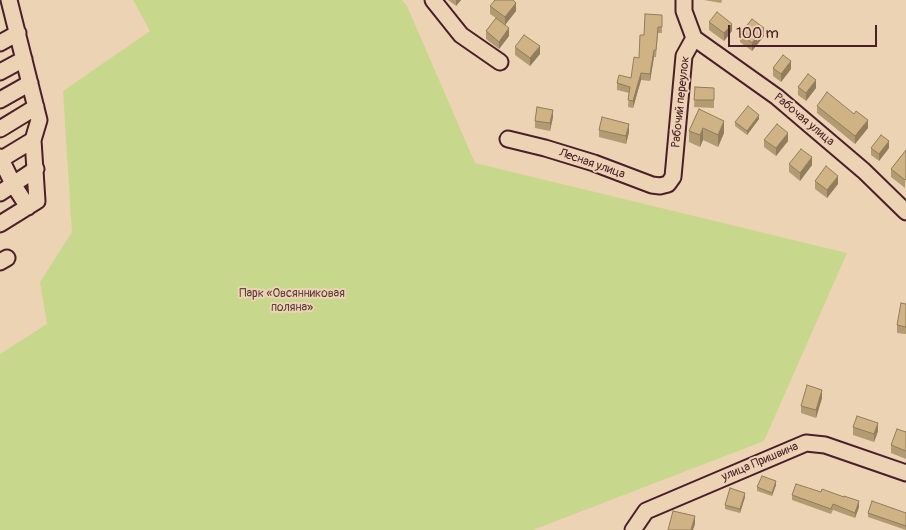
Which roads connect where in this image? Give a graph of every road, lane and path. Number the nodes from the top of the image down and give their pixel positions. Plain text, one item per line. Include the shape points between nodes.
1 (433, 0) edge
2 (684, 0) edge
3 (7, 8) edge
4 (18, 33) junction
5 (694, 38) junction
6 (0, 43) edge
7 (24, 59) junction
8 (500, 62) dead end
9 (0, 72) edge
10 (30, 83) junction
11 (0, 100) edge
12 (36, 107) junction
13 (0, 128) edge
14 (508, 139) dead end
15 (33, 140) junction
16 (0, 159) edge
17 (36, 169) junction
18 (673, 177) joint
19 (13, 184) junction
20 (0, 192) edge
21 (28, 207) junction
22 (906, 212) edge
23 (0, 224) edge
24 (906, 473) edge
25 (633, 530) edge

1 - 8 street via 461,35
2 - 5 street via 684,11
3 - 4 street
4 - 6 street
4 - 7 street
5 - 18 street, Рабочий переулок via 684,56
5 - 22 street, Рабочая улица via 777,97 864,171
7 - 9 street
7 - 10 street
10 - 11 street
10 - 12 street
12 - 13 street
12 - 15 street via 39,120
14 - 18 street, Лесная улица via 660,186 668,184
15 - 16 street
15 - 17 street
16 - 19 street
17 - 19 street
17 - 21 street via 37,201
19 - 20 street
19 - 21 street
21 - 23 street
24 - 25 street, улица Пришвина via 806,442 646,510

